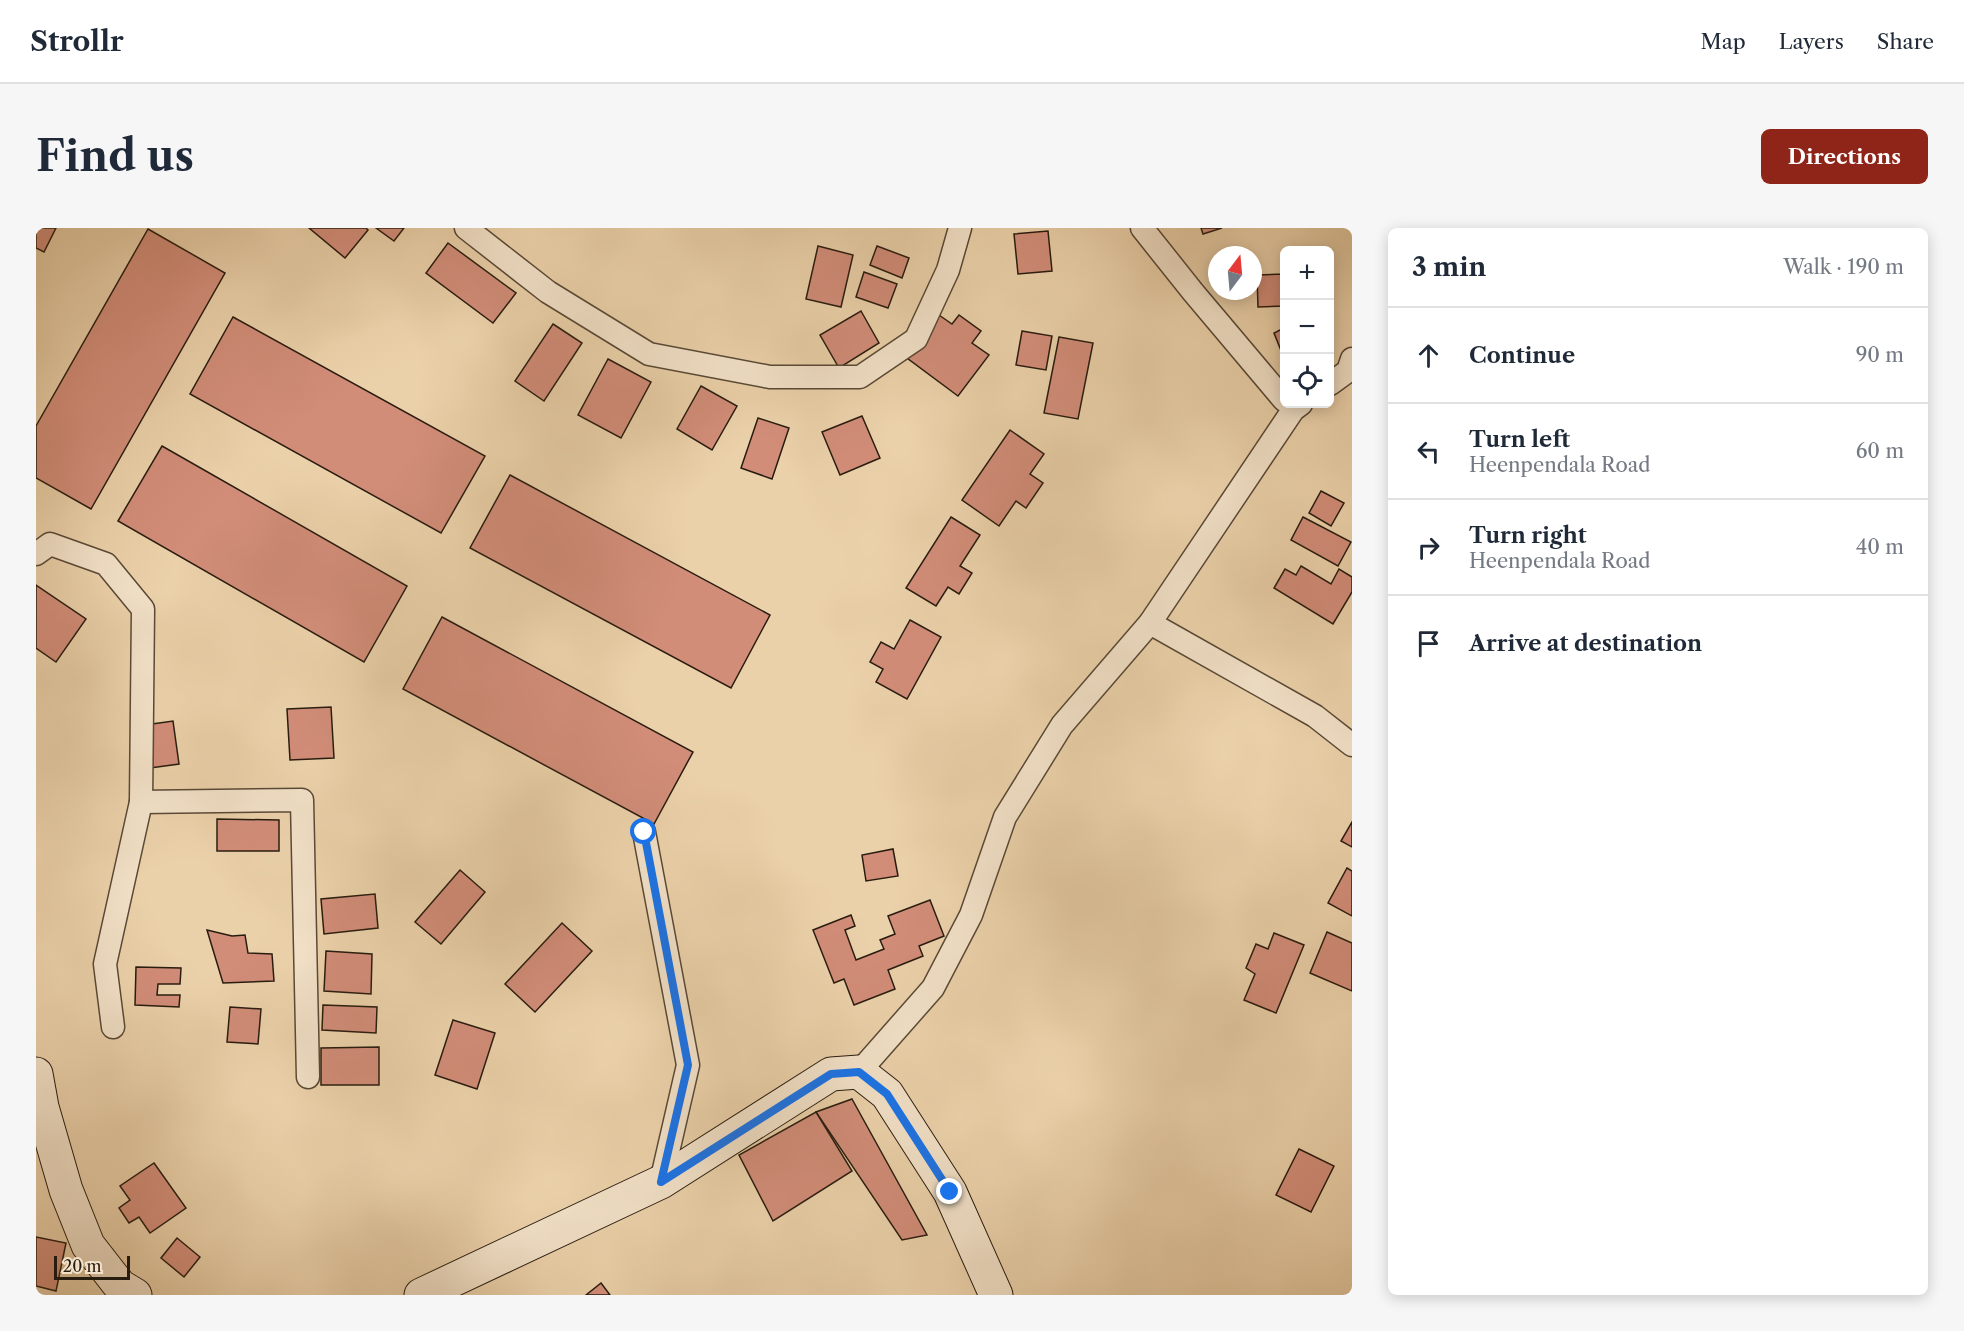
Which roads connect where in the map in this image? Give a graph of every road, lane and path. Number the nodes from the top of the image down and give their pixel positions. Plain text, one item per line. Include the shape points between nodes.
1 (466, 228) edge
2 (960, 228) edge
3 (1142, 228) edge
4 (1352, 359) edge
5 (1334, 381) edge
6 (1280, 391) edge
7 (1288, 408) edge
8 (36, 554) edge
9 (1150, 623) junction
10 (1352, 745) edge
11 (141, 802) junction
12 (644, 832) dead end
13 (113, 1028) dead end
14 (859, 1072) junction
15 (36, 1074) edge
16 (308, 1077) dead end
17 (661, 1182) junction
18 (135, 1295) edge
19 (421, 1295) edge
20 (996, 1295) edge

1 - 2 street via 548,292 649,354 770,377 860,377 916,339 948,270
3 - 6 street
4 - 5 street via 1348,371
7 - 9 street
8 - 11 street via 50,544 106,564 143,609
9 - 10 street via 1315,716
9 - 14 street via 1062,725 1005,818 971,915 933,987
11 - 13 street via 105,964
11 - 16 street via 302,800
12 - 17 street via 688,1065
14 - 17 street via 831,1074
14 - 20 street via 887,1094 950,1192
15 - 18 street via 66,1190 88,1245 120,1286
17 - 19 street

